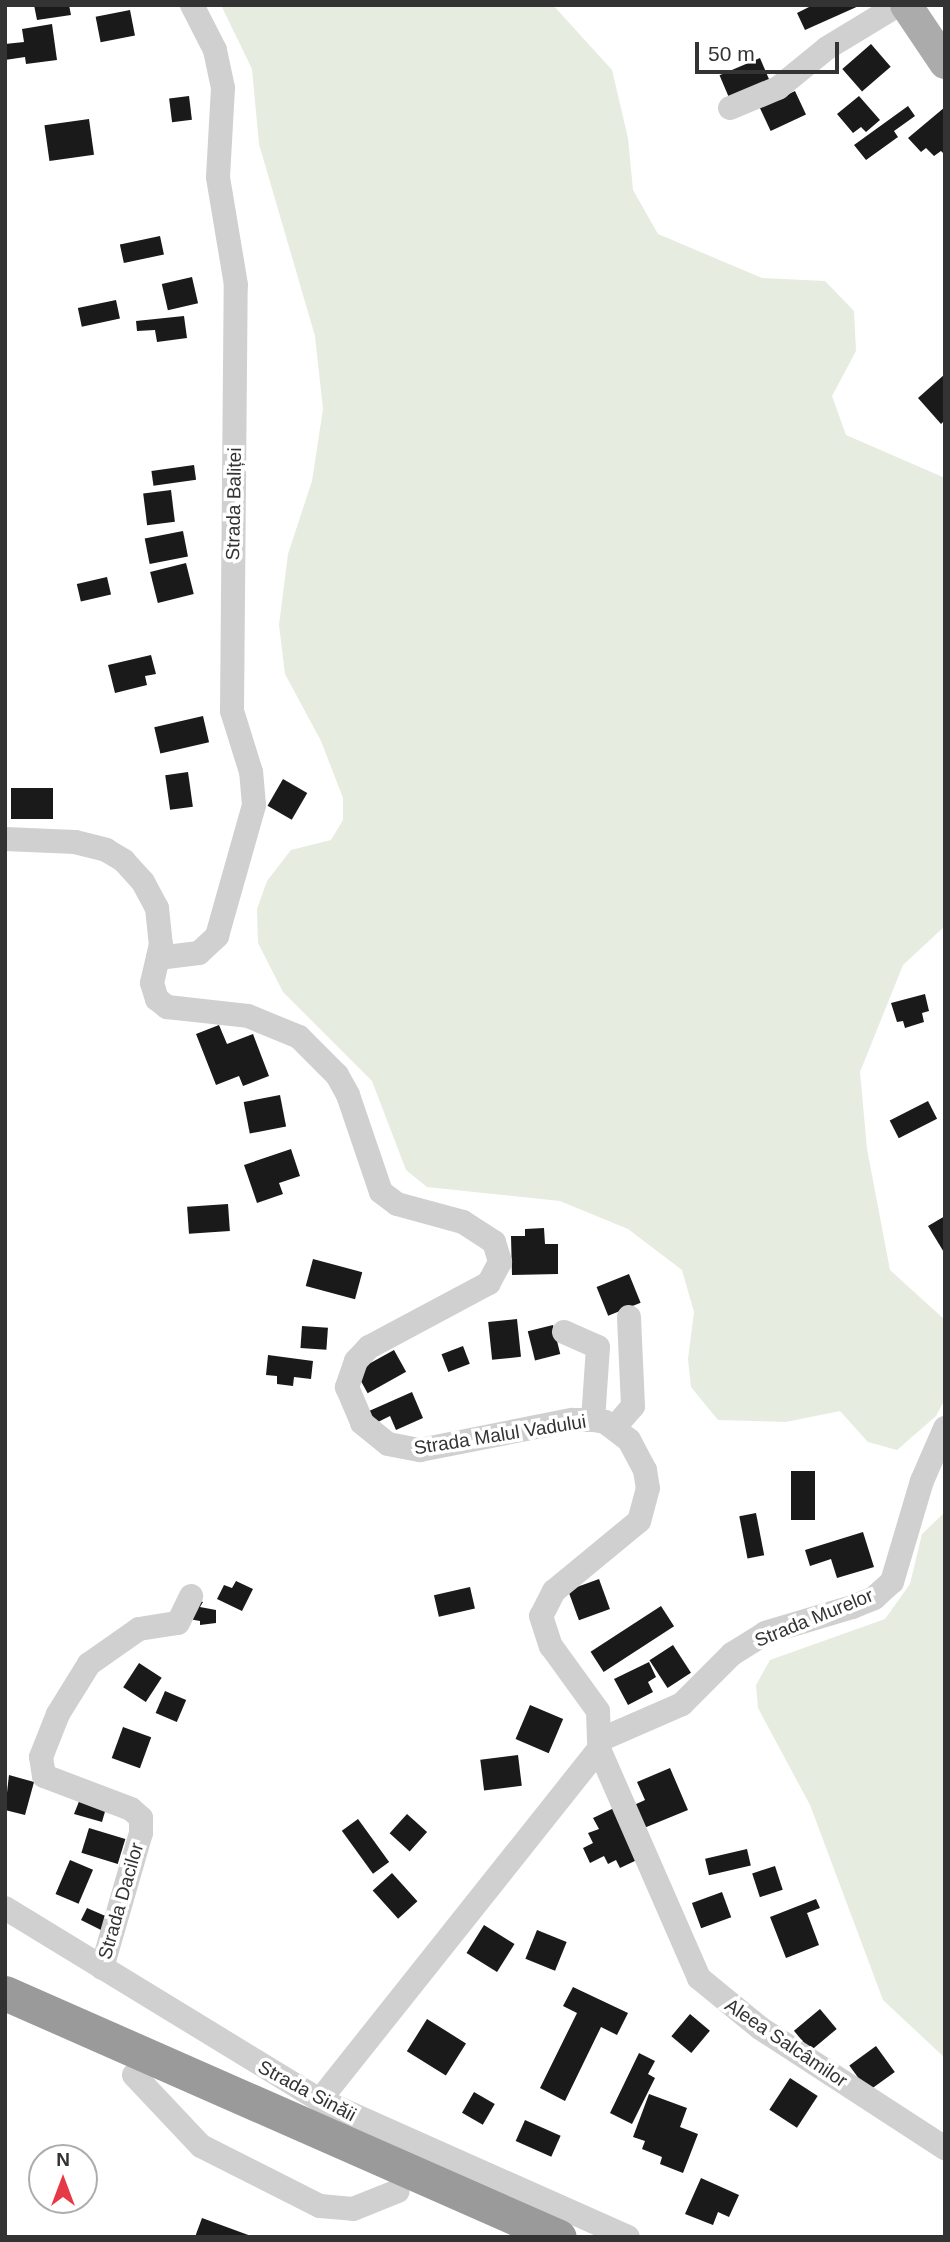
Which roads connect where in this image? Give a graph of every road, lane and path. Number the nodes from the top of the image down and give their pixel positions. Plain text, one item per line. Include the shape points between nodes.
1 (192, 5) edge
2 (898, 5) edge
3 (906, 5) edge
4 (945, 63) edge
5 (730, 108) dead end
6 (5, 839) edge
7 (158, 958) junction
8 (629, 1317) dead end
9 (564, 1332) dead end
10 (603, 1424) junction
11 (945, 1428) edge
12 (191, 1596) dead end
13 (601, 1744) junction
14 (5, 1908) edge
15 (102, 1968) junction
16 (5, 1993) edge
17 (5, 2019) edge
18 (320, 2100) junction
19 (945, 2148) edge
20 (500, 2237) edge
21 (559, 2237) edge
22 (628, 2237) edge

1 - 7 street, Strada Baliței via 215,50 223,88 218,177 236,285 232,711 254,797 217,936 199,953
2 - 5 street via 827,48 778,88
3 - 4 main road
6 - 7 street, Strada Malul Vadului via 75,842 106,850 124,861 157,908
7 - 10 street, Strada Malul Vadului via 153,992 167,1007 248,1016 299,1037 337,1075 348,1095 381,1192 397,1204 476,1228 499,1252 498,1271 489,1283 369,1347 356,1361 347,1387 362,1423 388,1444 420,1450 572,1420
8 - 10 street via 633,1406
9 - 10 street via 598,1347
10 - 13 street, Strada Malul Vadului via 639,1454 645,1470 645,1511 631,1532 554,1591 541,1616 551,1646 598,1711
11 - 13 street, Strada Murelor via 922,1481 892,1582 852,1607 765,1633 732,1654 682,1704
12 - 15 street, Strada Dacilor via 178,1623 139,1629 89,1664 58,1714 41,1757 44,1776 131,1809 141,1818 141,1833
13 - 18 street
13 - 19 street, Aleea Salcâmilor via 699,1978 760,2028
14 - 15 street, Strada Sinăii
15 - 18 street, Strada Sinăii
16 - 21 highway
17 - 20 highway
18 - 22 street, Strada Sinăii

